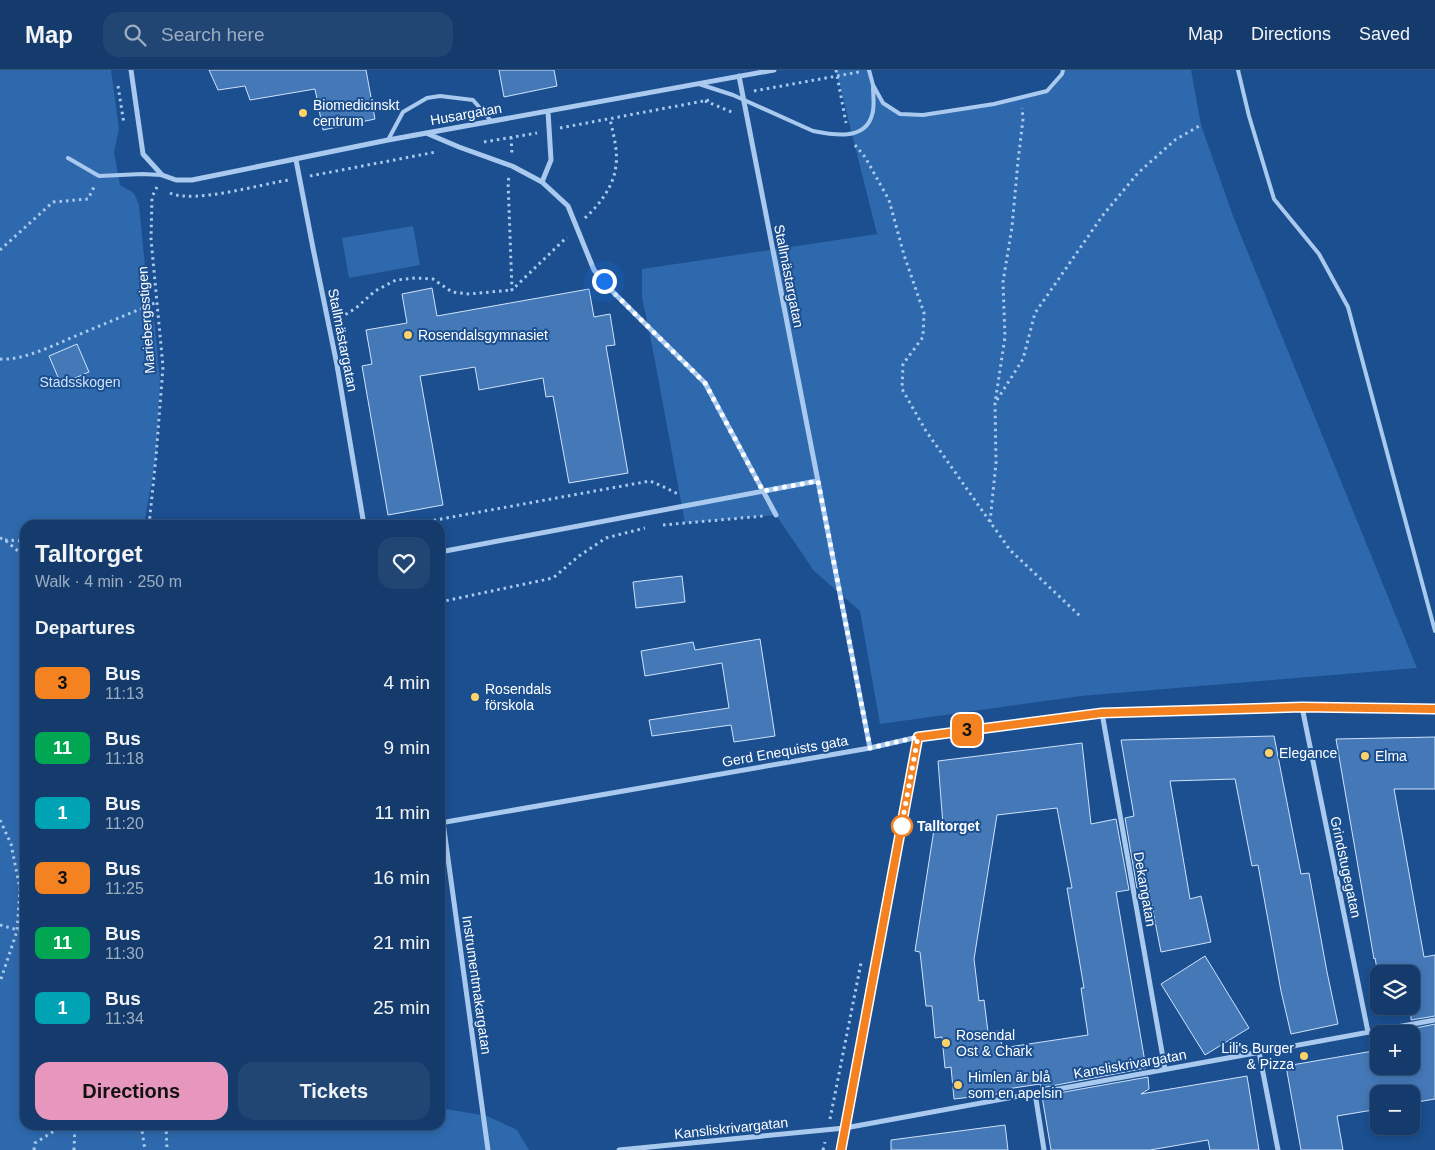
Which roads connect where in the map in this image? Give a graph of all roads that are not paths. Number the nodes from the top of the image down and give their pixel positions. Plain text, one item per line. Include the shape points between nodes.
1 (131, 70) edge
2 (737, 70) edge
3 (774, 70) edge
4 (869, 70) edge
5 (1063, 70) edge
6 (1238, 70) edge
7 (763, 71) edge
8 (738, 76) junction
9 (697, 84) junction
10 (873, 85) junction
11 (743, 97) junction
12 (548, 110) junction
13 (490, 121) junction
14 (425, 133) junction
15 (388, 140) junction
16 (68, 158) dead end
17 (296, 160) junction
18 (162, 175) junction
19 (542, 182) junction
20 (818, 481) junction
21 (763, 491) junction
22 (776, 515) road end
23 (363, 520) edge
24 (445, 551) edge
25 (1435, 631) edge
26 (1302, 707) junction
27 (1435, 708) edge
28 (1102, 713) junction
29 (918, 737) junction
30 (870, 748) junction
31 (445, 821) edge
32 (445, 843) edge
33 (1435, 1020) edge
34 (1368, 1032) junction
35 (1259, 1052) junction
36 (1166, 1070) junction
37 (1035, 1093) junction
38 (845, 1128) junction
39 (488, 1150) edge
40 (620, 1150) edge
41 (841, 1150) edge
42 (1044, 1150) edge
43 (1278, 1150) edge

1 - 18 street via 143,154
2 - 8 lane
3 - 7 street, Husargatan
4 - 10 lane
5 - 10 lane via 1047,91 923,115 900,114 883,103
6 - 25 lane via 1274,199 1319,254 1348,307
7 - 8 street, Husargatan
8 - 9 street, Husargatan
8 - 11 street, Stallmästargatan
9 - 11 lane
9 - 12 street, Husargatan
10 - 11 lane via 872,117 863,130 848,135 813,131
11 - 20 street, Stallmästargatan
12 - 13 street, Husargatan
12 - 19 street via 551,160
13 - 14 street, Husargatan
13 - 15 lane via 473,100 440,96 427,98 403,112
14 - 15 street, Husargatan
14 - 19 street via 512,166
15 - 17 street, Husargatan
16 - 18 lane via 99,176
17 - 18 street, Husargatan via 192,180 176,180
17 - 23 street, Stallmästargatan via 337,365
19 - 21 street via 568,206 594,270 705,383
20 - 21 street
20 - 30 street, Stallmästargatan
21 - 22 street
21 - 24 street
26 - 27 street, Gerd Enequists gata
26 - 28 street, Gerd Enequists gata
26 - 34 street, Grindstugegatan
28 - 29 street, Gerd Enequists gata
28 - 36 street, Dekangatan
29 - 30 street, Gerd Enequists gata
29 - 38 street
30 - 31 street, Gerd Enequists gata
32 - 39 street, Instrumentmakargatan
33 - 34 street, Kansliskrivargatan
34 - 35 street, Kansliskrivargatan
35 - 36 street, Kansliskrivargatan
35 - 43 street
36 - 37 street, Kansliskrivargatan
37 - 38 street, Kansliskrivargatan
37 - 42 street
38 - 40 street, Kansliskrivargatan
38 - 41 street

